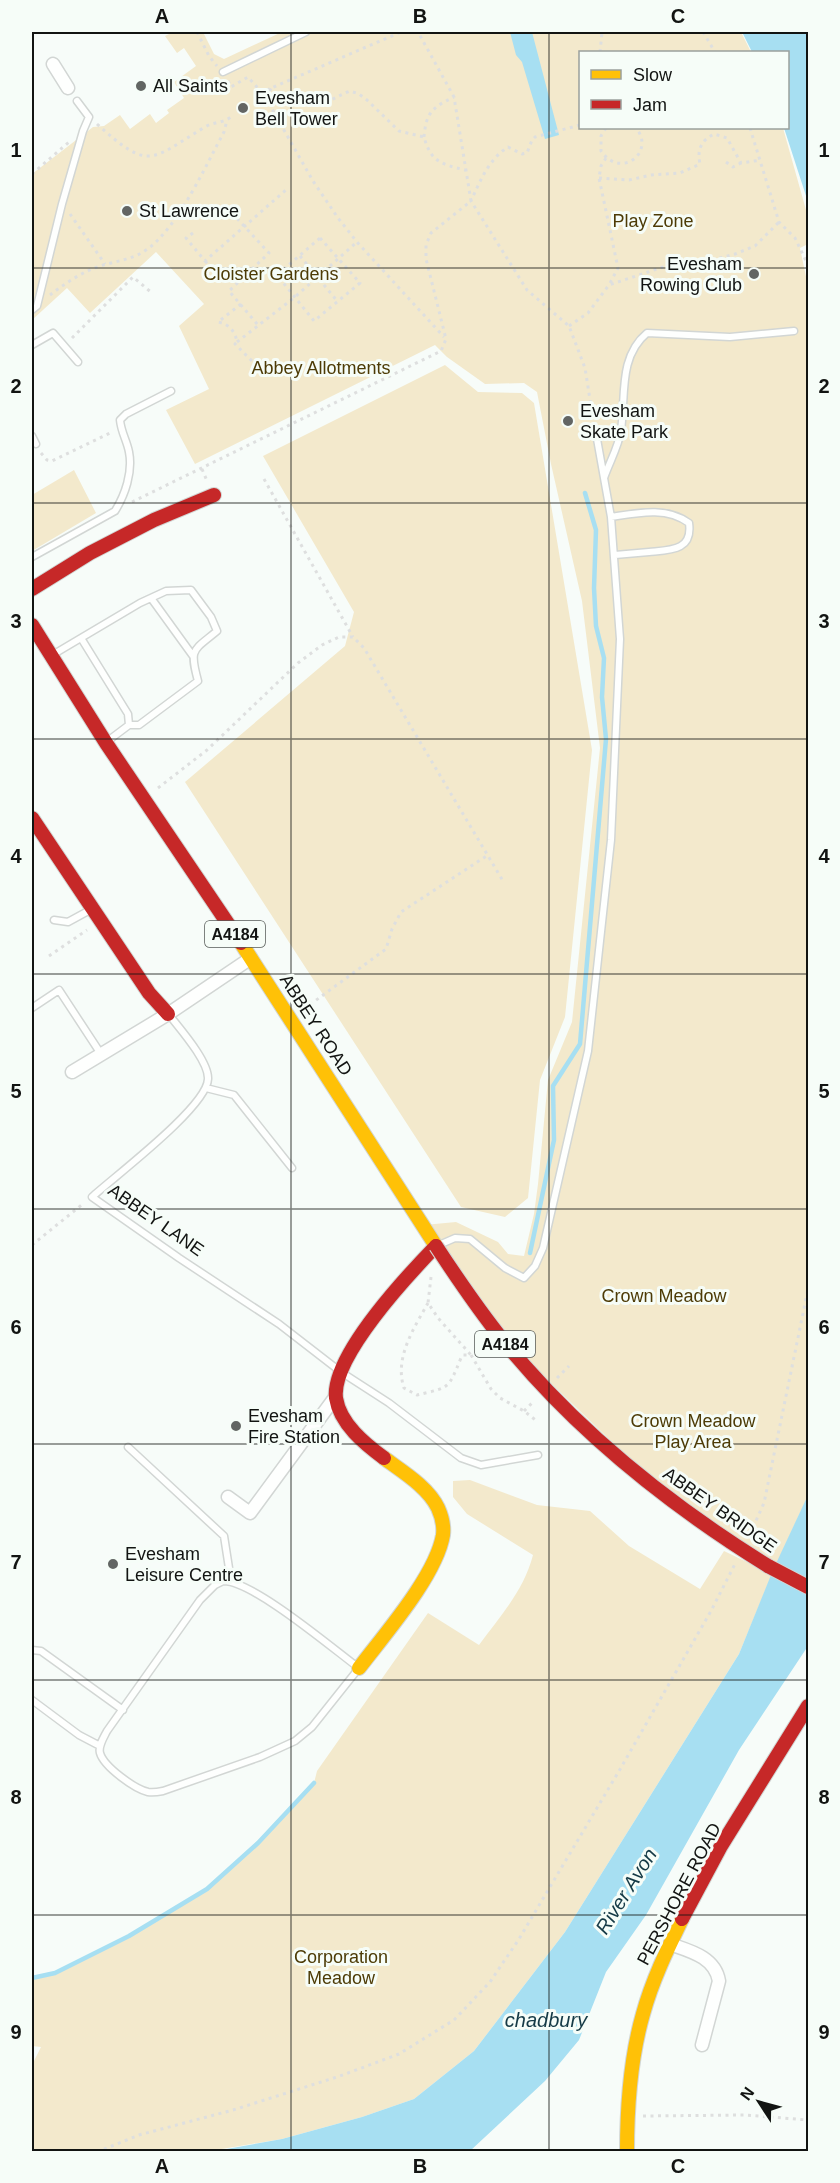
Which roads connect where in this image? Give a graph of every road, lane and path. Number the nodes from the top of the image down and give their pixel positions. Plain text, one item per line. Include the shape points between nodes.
1 (197, 32) edge
2 (306, 32) edge
3 (401, 32) edge
4 (418, 32) edge
5 (602, 32) edge
6 (703, 32) edge
7 (600, 51) edge
8 (714, 51) edge
9 (53, 64) dead end
10 (223, 72) junction
11 (68, 88) dead end
12 (269, 89) junction
13 (264, 95) junction
14 (454, 97) junction
15 (256, 100) dead end
16 (77, 101) dead end
17 (90, 117) junction
18 (579, 125) edge
19 (605, 129) edge
20 (637, 129) edge
21 (750, 129) edge
22 (83, 131) junction
23 (424, 137) junction
24 (606, 158) junction
25 (761, 160) junction
26 (726, 162) dead end
27 (741, 163) junction
28 (465, 170) junction
29 (32, 174) edge
30 (599, 178) junction
31 (286, 189) dead end
32 (471, 201) junction
33 (62, 204) junction
34 (232, 213) dead end
35 (779, 222) junction
36 (244, 226) junction
37 (193, 233) dead end
38 (357, 242) junction
39 (300, 256) junction
40 (339, 259) junction
41 (205, 261) junction
42 (105, 264) junction
43 (808, 265) edge
44 (318, 277) junction
45 (220, 278) dead end
46 (609, 285) junction
47 (152, 293) dead end
48 (295, 297) junction
49 (338, 302) junction
50 (241, 304) junction
51 (34, 308) edge
52 (258, 325) junction
53 (568, 326) junction
54 (794, 331) dead end
55 (446, 339) junction
56 (237, 342) junction
57 (32, 345) edge
58 (64, 346) junction
59 (78, 362) dead end
60 (256, 365) dead end
61 (171, 391) dead end
62 (121, 429) junction
63 (32, 436) edge
64 (597, 440) joint
65 (36, 444) joint
66 (264, 479) dead end
67 (603, 479) junction
68 (214, 495) dead end
69 (115, 511) junction
70 (611, 517) junction
71 (615, 555) junction
72 (32, 557) edge
73 (32, 589) edge
74 (151, 598) junction
75 (32, 625) edge
76 (353, 637) junction
77 (81, 638) junction
78 (51, 656) junction
79 (193, 656) junction
80 (129, 725) junction
81 (106, 743) junction
82 (145, 798) junction
83 (33, 823) edge
84 (488, 855) junction
85 (503, 881) dead end
86 (97, 914) junction
87 (54, 920) dead end
88 (49, 956) dead end
89 (251, 958) junction
90 (32, 1008) edge
91 (168, 1014) junction
92 (290, 1018) junction
93 (101, 1054) junction
94 (72, 1072) dead end
95 (206, 1088) junction
96 (292, 1168) dead end
97 (92, 1197) junction
98 (32, 1245) edge
99 (436, 1246) junction
100 (808, 1289) edge
101 (428, 1303) junction
102 (471, 1355) junction
103 (341, 1372) junction
104 (336, 1396) junction
105 (538, 1422) dead end
106 (588, 1432) joint
107 (128, 1447) dead end
108 (538, 1455) dead end
109 (228, 1497) dead end
110 (746, 1541) dead end
111 (738, 1557) dead end
112 (231, 1581) junction
113 (808, 1587) edge
114 (32, 1650) edge
115 (359, 1668) junction
116 (32, 1700) edge
117 (808, 1706) edge
118 (123, 1710) junction
119 (100, 1746) junction
120 (670, 1944) junction
121 (702, 2045) dead end
122 (627, 2116) junction
123 (808, 2118) edge
124 (97, 2151) edge
125 (627, 2151) edge

1 - 10 path via 209,56
2 - 10 lane
3 - 12 path
4 - 14 path
5 - 7 path
6 - 8 path
9 - 11 street
10 - 13 path via 231,87 248,77
12 - 13 path
12 - 23 path via 304,105 315,105 350,91 367,100 399,131
13 - 15 path
13 - 38 path via 313,181
14 - 23 path via 432,109
14 - 28 path
16 - 17 lane
17 - 22 lane
17 - 42 path via 115,140 149,157 162,154 209,124 229,118 167,229 149,248 123,262
18 - 32 path via 538,136 527,153 508,147 500,152
19 - 24 path via 600,143
20 - 24 path via 642,146 634,159 620,164
21 - 25 path
22 - 29 path
22 - 33 lane
23 - 28 path via 438,162
24 - 30 path
25 - 27 path
25 - 35 path
26 - 27 path via 733,167
27 - 30 path via 727,138 714,134 704,139 700,147 700,164 680,174 629,180
28 - 32 path
30 - 46 path via 618,268
31 - 36 path
32 - 53 path via 527,290
32 - 55 path via 430,233 426,245
33 - 42 path
33 - 51 lane
34 - 36 path
35 - 43 path via 795,238
35 - 46 path via 755,246 735,255 678,262
36 - 41 path
36 - 50 path via 269,253 229,291
37 - 41 path via 186,238
38 - 40 path
38 - 55 path
39 - 40 path via 320,237
39 - 44 path
39 - 48 path via 277,275
40 - 44 path
40 - 49 path via 360,283
41 - 45 path
42 - 51 path via 70,279
44 - 48 path
44 - 49 path
46 - 53 path via 588,313
47 - 58 path via 133,277
48 - 49 path via 314,321
48 - 52 path
50 - 52 path
50 - 56 path via 218,321 226,323
52 - 56 path
53 - 64 path via 585,368
54 - 67 lane via 730,337 647,333 630,355 621,432
55 - 69 path via 441,351
56 - 60 path
57 - 58 lane via 53,333
58 - 59 lane
61 - 62 lane via 126,414 120,420
62 - 65 path via 52,461 43,456
62 - 69 lane via 130,452 129,475
63 - 65 lane
64 - 67 lane
66 - 76 path
67 - 70 lane
68 - 73 main road via 99,548
69 - 72 lane
70 - 71 lane
70 - 71 lane via 666,513 689,523 690,532 686,542 669,551
71 - 99 lane via 620,639 610,852 588,1051 543,1248 524,1278 505,1268 470,1239 455,1238
74 - 77 lane
74 - 79 lane
74 - 79 lane via 166,591 191,590 211,617 217,631 196,647
75 - 78 main road, ABBEY ROAD / A4184
76 - 82 path via 339,637 314,651 207,750
76 - 84 path via 364,648
77 - 78 lane
77 - 80 lane via 128,714
78 - 81 main road, ABBEY ROAD / A4184
79 - 80 lane via 198,681 138,725
80 - 81 lane
81 - 82 main road, ABBEY ROAD / A4184
82 - 89 main road, ABBEY ROAD / A4184
83 - 86 main road
84 - 85 path
84 - 92 path via 401,912 386,949
86 - 87 lane via 68,922
86 - 88 path
86 - 91 main road via 149,993
89 - 91 street
89 - 92 main road, ABBEY ROAD / A4184
90 - 93 lane via 59,990
91 - 93 street
91 - 95 lane via 200,1057 209,1077
92 - 99 main road, ABBEY ROAD / A4184
93 - 94 street
95 - 96 lane via 234,1095
95 - 97 lane, ABBEY LANE via 184,1116
97 - 98 path
97 - 103 lane, ABBEY LANE via 279,1324
99 - 101 path
99 - 103 main road via 398,1286
99 - 106 main road, ABBEY ROAD / A4184, bridge via 514,1356
100 - 110 path via 764,1503
101 - 102 path
101 - 102 path via 407,1340 402,1362 404,1388 417,1395 441,1390 450,1384 461,1358
102 - 105 path via 491,1389
103 - 104 main road
103 - 108 lane, ABBEY LANE via 461,1458 482,1465
104 - 109 street via 250,1513
104 - 115 main road via 355,1434 431,1496 442,1515 443,1536 435,1559
106 - 113 main road, ABBEY BRIDGE, bridge via 668,1499 736,1548
107 - 112 lane via 224,1536
111 - 124 path via 711,1611 519,1939 490,1982 454,2020 399,2054 340,2076
112 - 115 lane via 290,1616
112 - 118 lane via 223,1581 200,1600
114 - 118 lane via 41,1651
115 - 119 lane via 312,1727 295,1741 163,1791 151,1792 129,1782 105,1761
116 - 119 lane
117 - 120 main road, PERSHORE ROAD via 711,1867
118 - 119 lane
120 - 121 street via 696,1953 717,1972 719,1982
120 - 122 main road, PERSHORE ROAD via 649,1995 634,2050
122 - 123 path
122 - 125 main road, PERSHORE ROAD

